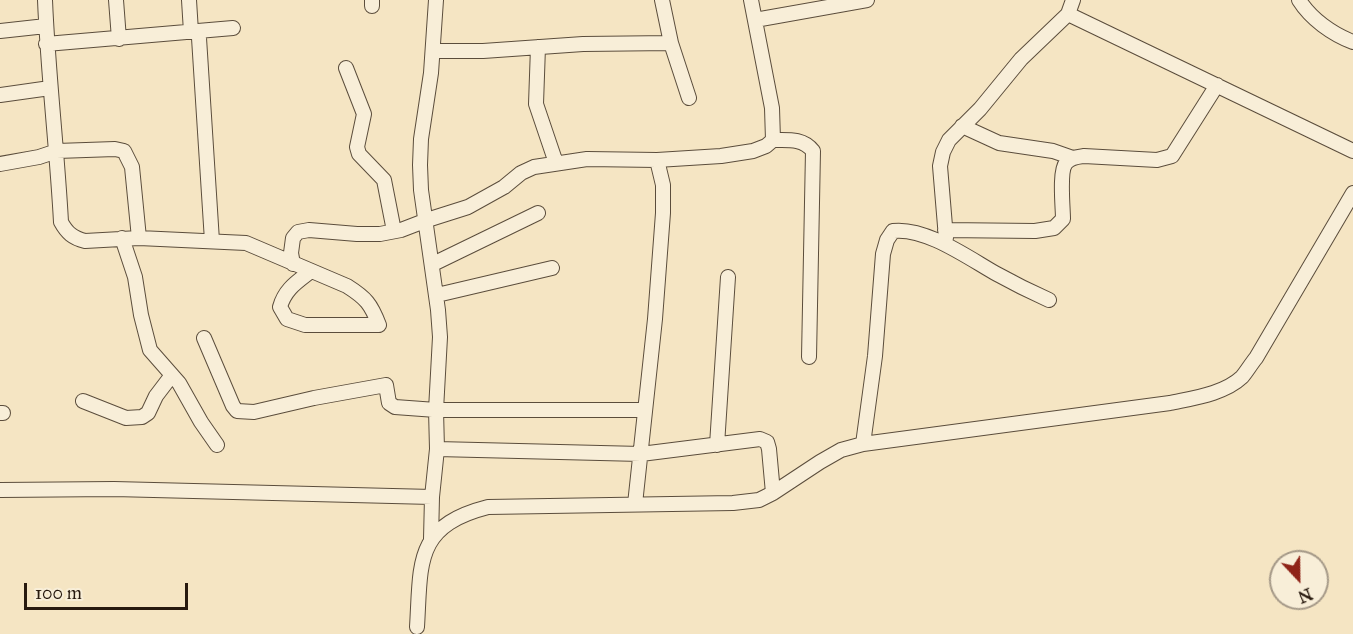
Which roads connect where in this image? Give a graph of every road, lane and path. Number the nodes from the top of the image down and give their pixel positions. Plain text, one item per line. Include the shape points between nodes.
1 (45, 0) edge
2 (116, 0) edge
3 (189, 0) edge
4 (436, 0) edge
5 (662, 0) edge
6 (751, 0) edge
7 (867, 0) edge
8 (1073, 0) edge
9 (1299, 0) edge
10 (1068, 14) junction
11 (755, 20) junction
12 (46, 26) junction
13 (233, 28) dead end
14 (0, 31) edge
15 (196, 31) junction
16 (119, 39) junction
17 (1353, 42) edge
18 (670, 43) junction
19 (46, 45) junction
20 (538, 47) junction
21 (433, 51) junction
22 (346, 68) dead end
23 (1217, 85) junction
24 (50, 88) junction
25 (0, 95) edge
26 (689, 98) dead end
27 (962, 126) junction
28 (773, 140) junction
29 (57, 151) junction
30 (1353, 151) edge
31 (1073, 158) junction
32 (657, 160) junction
33 (556, 163) junction
34 (0, 164) edge
35 (1353, 193) edge
36 (538, 213) dead end
37 (427, 219) junction
38 (394, 231) junction
39 (946, 237) junction
40 (122, 238) junction
41 (139, 238) junction
42 (213, 241) junction
43 (293, 264) junction
44 (433, 264) junction
45 (552, 268) dead end
46 (310, 271) junction
47 (728, 277) dead end
48 (437, 295) junction
49 (1049, 300) dead end
50 (204, 338) dead end
51 (809, 357) dead end
52 (171, 375) junction
53 (83, 401) dead end
54 (436, 410) junction
55 (644, 410) junction
56 (863, 444) junction
57 (217, 445) dead end
58 (717, 445) junction
59 (437, 449) junction
60 (641, 454) junction
61 (0, 490) edge
62 (773, 494) junction
63 (432, 498) junction
64 (636, 504) junction
65 (431, 539) junction
66 (417, 627) dead end

1 - 12 street
2 - 16 street
3 - 15 street
4 - 21 street
5 - 18 street
6 - 11 street
7 - 11 street
8 - 10 street
9 - 17 street via 1324,26
10 - 23 street
10 - 27 street via 1021,59
11 - 28 street via 772,108
12 - 14 street
12 - 19 street
13 - 15 street
15 - 16 street
15 - 42 street
16 - 19 street
18 - 20 street
18 - 26 street
19 - 24 street
20 - 21 street
20 - 33 street via 536,104
21 - 37 street via 421,139 421,190
22 - 38 street via 364,114 359,154 384,180
23 - 30 street
23 - 31 street via 1172,156 1157,160
24 - 25 street
24 - 29 street
27 - 31 street via 999,143
27 - 39 street via 949,140 940,166
28 - 32 street via 753,151
28 - 51 street via 796,140 813,152
29 - 34 street
29 - 40 street via 61,222 67,232 85,241
29 - 41 street via 124,151 132,167
31 - 39 street via 1064,167 1063,219 1054,228
32 - 33 street via 586,159
32 - 55 street via 663,185 663,213
33 - 37 street via 521,173 468,207
35 - 56 street via 1256,358 1241,378 1223,388 1170,403
36 - 44 street
37 - 38 street
37 - 44 street
38 - 43 street via 298,232 293,238
39 - 49 street via 1018,286
39 - 56 street via 903,230 893,231 887,240
40 - 41 street
40 - 52 street via 135,277 150,350
41 - 42 street
42 - 43 street via 246,243
43 - 46 street
44 - 48 street
45 - 48 street
46 - 46 street via 362,295 372,306 379,325 305,325 287,319 280,307 283,296
47 - 58 street
48 - 54 street via 440,337
50 - 54 street via 237,411 254,412 386,385 388,403 395,407
52 - 53 street via 142,417 126,418
52 - 57 street
54 - 55 street
54 - 59 street
55 - 60 street
56 - 62 street via 841,450
58 - 60 street
58 - 62 street via 753,439 767,442
59 - 60 street
59 - 63 street
60 - 64 street
61 - 63 street via 126,489
62 - 64 street via 733,503
63 - 65 street
64 - 65 street via 488,507 467,512
65 - 66 street via 421,562

